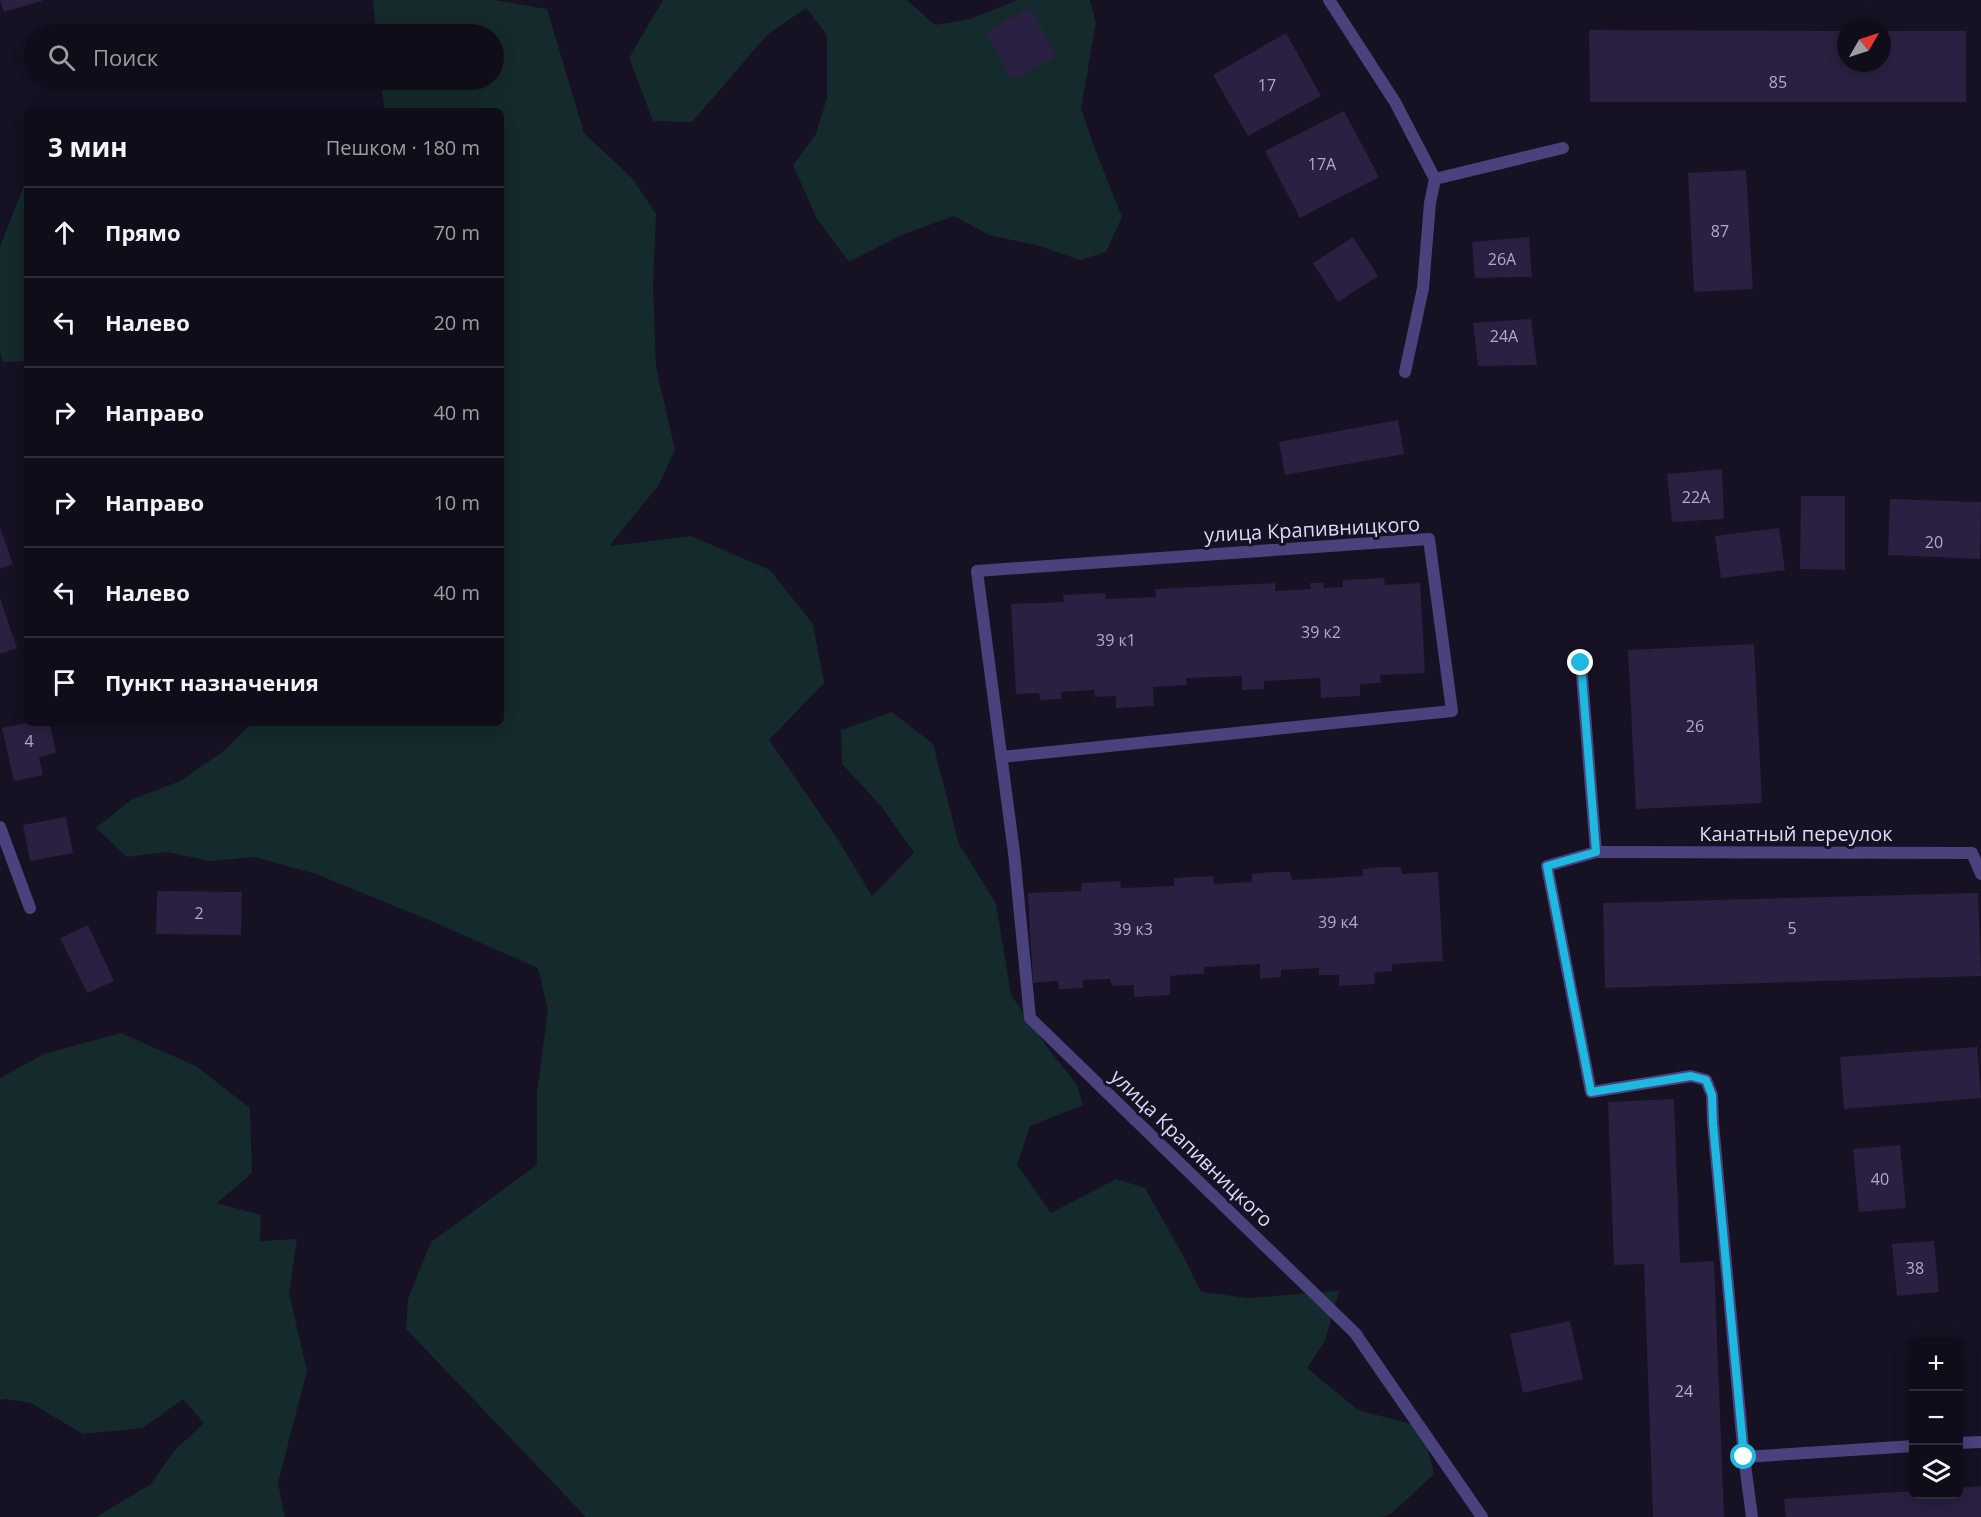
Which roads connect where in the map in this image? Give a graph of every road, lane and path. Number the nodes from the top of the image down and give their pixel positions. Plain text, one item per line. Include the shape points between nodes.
1 (1329, 0) edge
2 (1563, 148) dead end
3 (1435, 179) junction
4 (1405, 372) dead end
5 (1581, 663) dead end
6 (1001, 757) junction
7 (0, 827) edge
8 (1596, 852) junction
9 (1981, 874) edge
10 (30, 908) dead end
11 (1981, 1442) edge
12 (1963, 1443) edge
13 (1909, 1446) edge
14 (1744, 1457) junction
15 (1482, 1517) edge
16 (1752, 1517) edge

1 - 3 street via 1395,102
2 - 3 street
3 - 4 street via 1423,288
5 - 8 street
6 - 6 street, улица Крапивницкого via 977,571 1429,539 1452,711
6 - 15 street, улица Крапивницкого via 1030,1018 1355,1333
7 - 10 street
8 - 9 street, Канатный переулок via 1972,853
8 - 14 street via 1547,866 1591,1092 1691,1076 1706,1080 1712,1095
11 - 12 street
13 - 14 street
14 - 16 street

